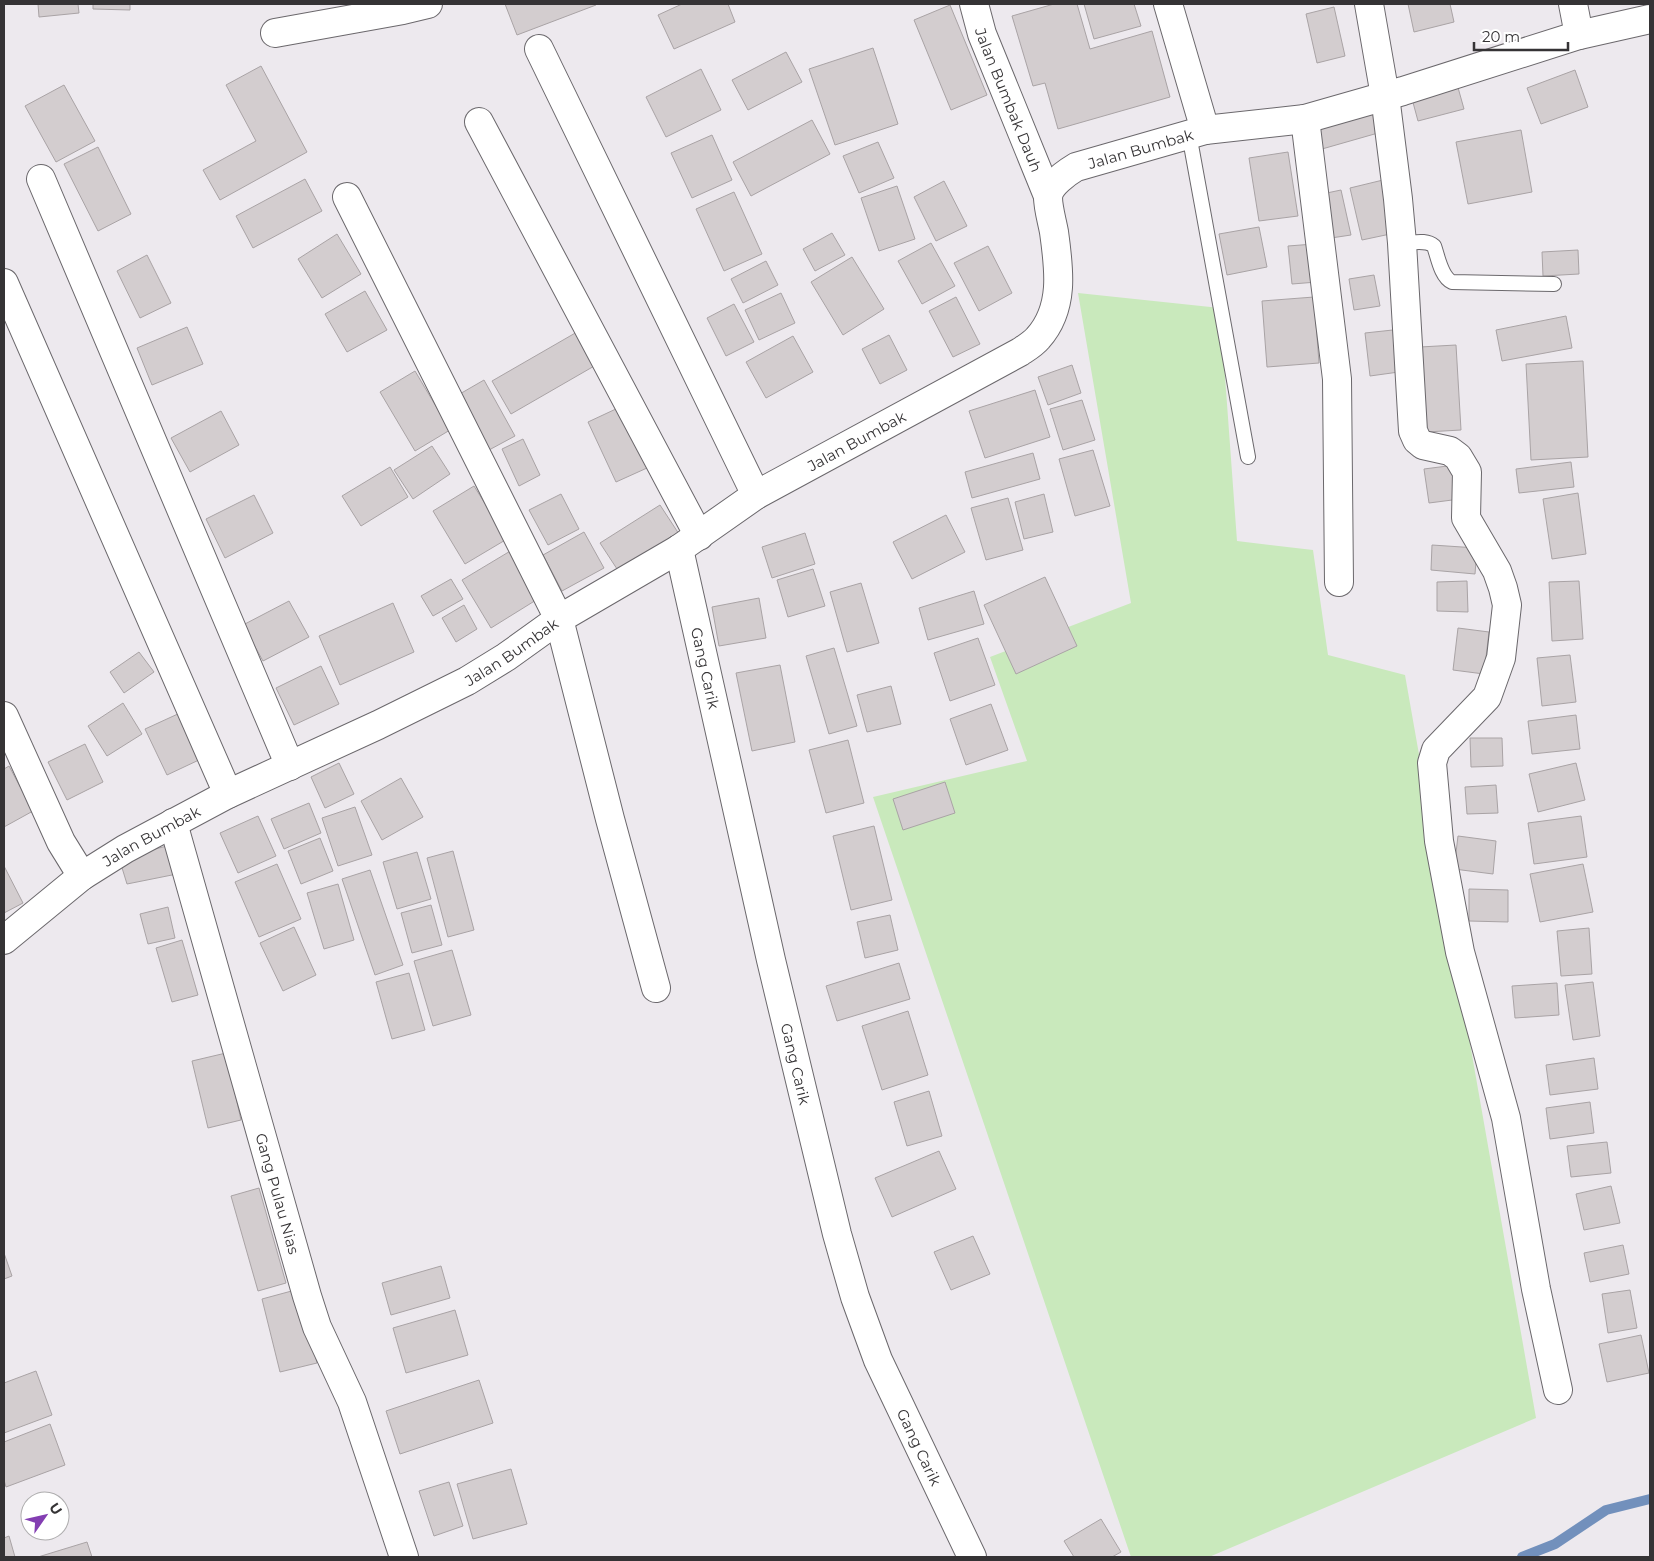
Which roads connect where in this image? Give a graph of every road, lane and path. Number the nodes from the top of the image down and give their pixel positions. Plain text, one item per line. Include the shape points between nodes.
1 (428, 4) edge
2 (974, 4) edge
3 (1168, 4) edge
4 (1369, 4) edge
5 (1573, 4) edge
6 (1650, 18) edge
7 (275, 32) dead end
8 (1579, 35) junction
9 (539, 49) dead end
10 (1385, 96) junction
11 (1306, 119) junction
12 (480, 122) dead end
13 (1197, 132) junction
14 (41, 179) dead end
15 (1048, 196) junction
16 (347, 197) dead end
17 (1402, 243) junction
18 (4, 283) edge
19 (1554, 284) dead end
20 (1248, 457) dead end
21 (756, 495) junction
22 (689, 542) junction
23 (1339, 582) dead end
24 (559, 619) junction
25 (4, 716) edge
26 (290, 766) junction
27 (228, 794) junction
28 (173, 823) junction
29 (82, 876) junction
30 (4, 940) edge
31 (656, 988) dead end
32 (1558, 1390) dead end
33 (404, 1557) edge
34 (972, 1557) edge

1 - 7 street
2 - 15 street, Jalan Bumbak Dauh via 982,34
3 - 13 street
4 - 10 street
5 - 8 street
6 - 8 street, Jalan Bumbak
8 - 10 street, Jalan Bumbak
9 - 21 street
10 - 11 street, Jalan Bumbak
10 - 17 street
11 - 13 street, Jalan Bumbak
11 - 23 street via 1337,379
12 - 22 street, Gang Carik
13 - 15 street, Jalan Bumbak via 1076,167
13 - 20 lane
14 - 26 street
15 - 21 street, Jalan Bumbak via 1060,281 1048,326 1038,339 1020,352
16 - 24 street
17 - 19 lane via 1427,242 1434,246 1444,276 1452,282
17 - 32 street via 1412,431 1423,445 1450,451 1468,472 1466,518 1497,572 1507,605 1501,658 1487,697 1436,750 1432,763 1439,841 1458,943 1506,1118 1536,1289
18 - 27 street
21 - 22 street, Jalan Bumbak
22 - 24 street, Jalan Bumbak
22 - 34 street, Gang Carik via 771,960 852,1288 878,1360
24 - 26 street, Jalan Bumbak via 467,681
24 - 31 street
25 - 29 street via 61,842
26 - 27 street, Jalan Bumbak
27 - 28 street, Jalan Bumbak
28 - 29 street, Jalan Bumbak
28 - 33 street, Gang Pulau Nias via 307,1296 317,1327 352,1402
29 - 30 street, Jalan Bumbak

